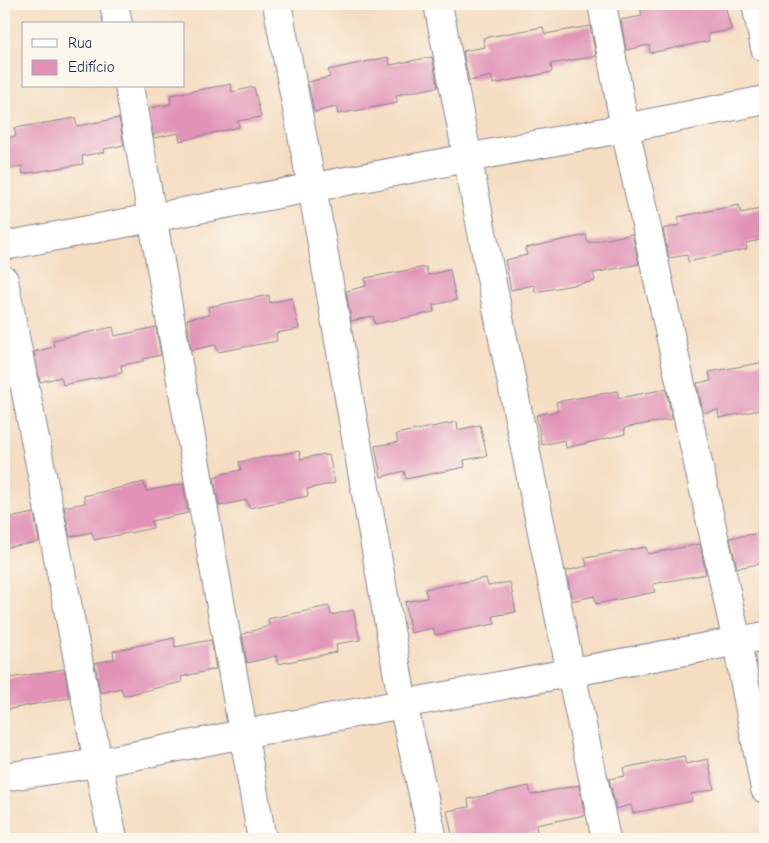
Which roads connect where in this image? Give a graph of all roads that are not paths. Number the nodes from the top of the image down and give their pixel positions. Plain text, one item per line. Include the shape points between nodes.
1 (114, 4) edge
2 (277, 4) edge
3 (438, 4) edge
4 (602, 4) edge
5 (756, 4) edge
6 (118, 22) edge
7 (765, 48) edge
8 (129, 88) edge
9 (765, 100) edge
10 (625, 128) junction
11 (467, 159) junction
12 (312, 187) junction
13 (152, 217) junction
14 (4, 246) edge
15 (4, 280) edge
16 (765, 636) edge
17 (737, 642) junction
18 (571, 673) junction
19 (403, 704) junction
20 (243, 734) junction
21 (98, 763) junction
22 (4, 777) edge
23 (765, 789) edge
24 (113, 839) edge
25 (262, 839) edge
26 (433, 839) edge
27 (606, 839) edge

1 - 6 street
2 - 12 street
3 - 11 street
4 - 10 street
5 - 7 street
8 - 13 street
9 - 10 street
10 - 11 street
10 - 17 street
11 - 12 street
11 - 18 street
12 - 13 street
12 - 19 street
13 - 14 street
13 - 20 street
15 - 21 street
16 - 17 street
17 - 18 street
17 - 23 street
18 - 19 street
18 - 27 street
19 - 20 street
19 - 26 street
20 - 21 street
20 - 25 street
21 - 22 street
21 - 24 street

